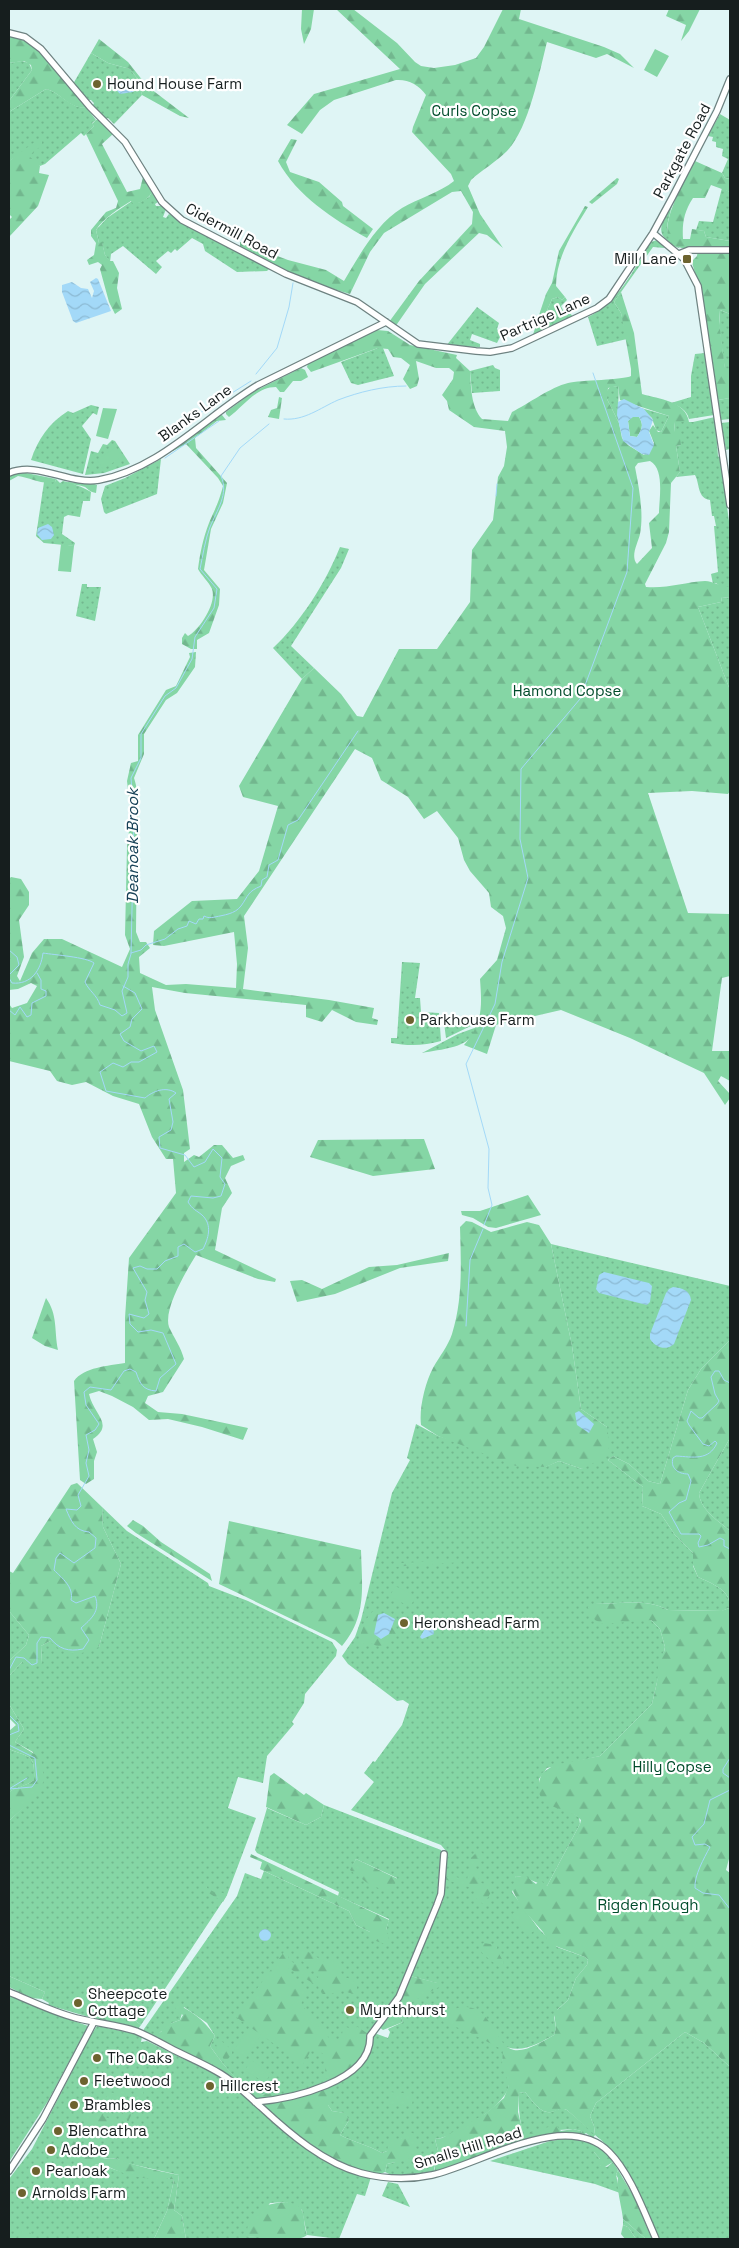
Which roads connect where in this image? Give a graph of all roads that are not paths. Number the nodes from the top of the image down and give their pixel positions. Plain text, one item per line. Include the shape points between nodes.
1 (9, 32) edge
2 (730, 79) edge
3 (653, 233) junction
4 (730, 250) edge
5 (679, 254) junction
6 (386, 322) junction
7 (9, 473) edge
8 (730, 505) edge
9 (444, 1854) dead end
10 (9, 1992) edge
11 (94, 2022) junction
12 (255, 2102) junction
13 (9, 2171) edge
14 (656, 2239) edge

1 - 6 street, Cidermill Road via 34,42 124,142 162,202 178,218 286,274 357,302
2 - 3 street, Parkgate Road via 714,119
3 - 5 street
3 - 6 street, Partrige Lane via 603,304 512,348 490,352 427,346 411,340
4 - 5 street via 689,250
5 - 8 street via 692,272 699,293
6 - 7 street, Blanks Lane via 258,385 153,459 132,470 92,481 28,470
9 - 12 street via 437,1905 399,1997 370,2036 365,2058 342,2076 312,2091
10 - 11 street, Smalls Hill Road via 63,2014
11 - 12 street, Smalls Hill Road via 139,2032 228,2078
11 - 13 street via 43,2119
12 - 14 street, Smalls Hill Road via 300,2140 338,2164 360,2173 399,2179 433,2175 552,2137 565,2135 590,2139 621,2167

